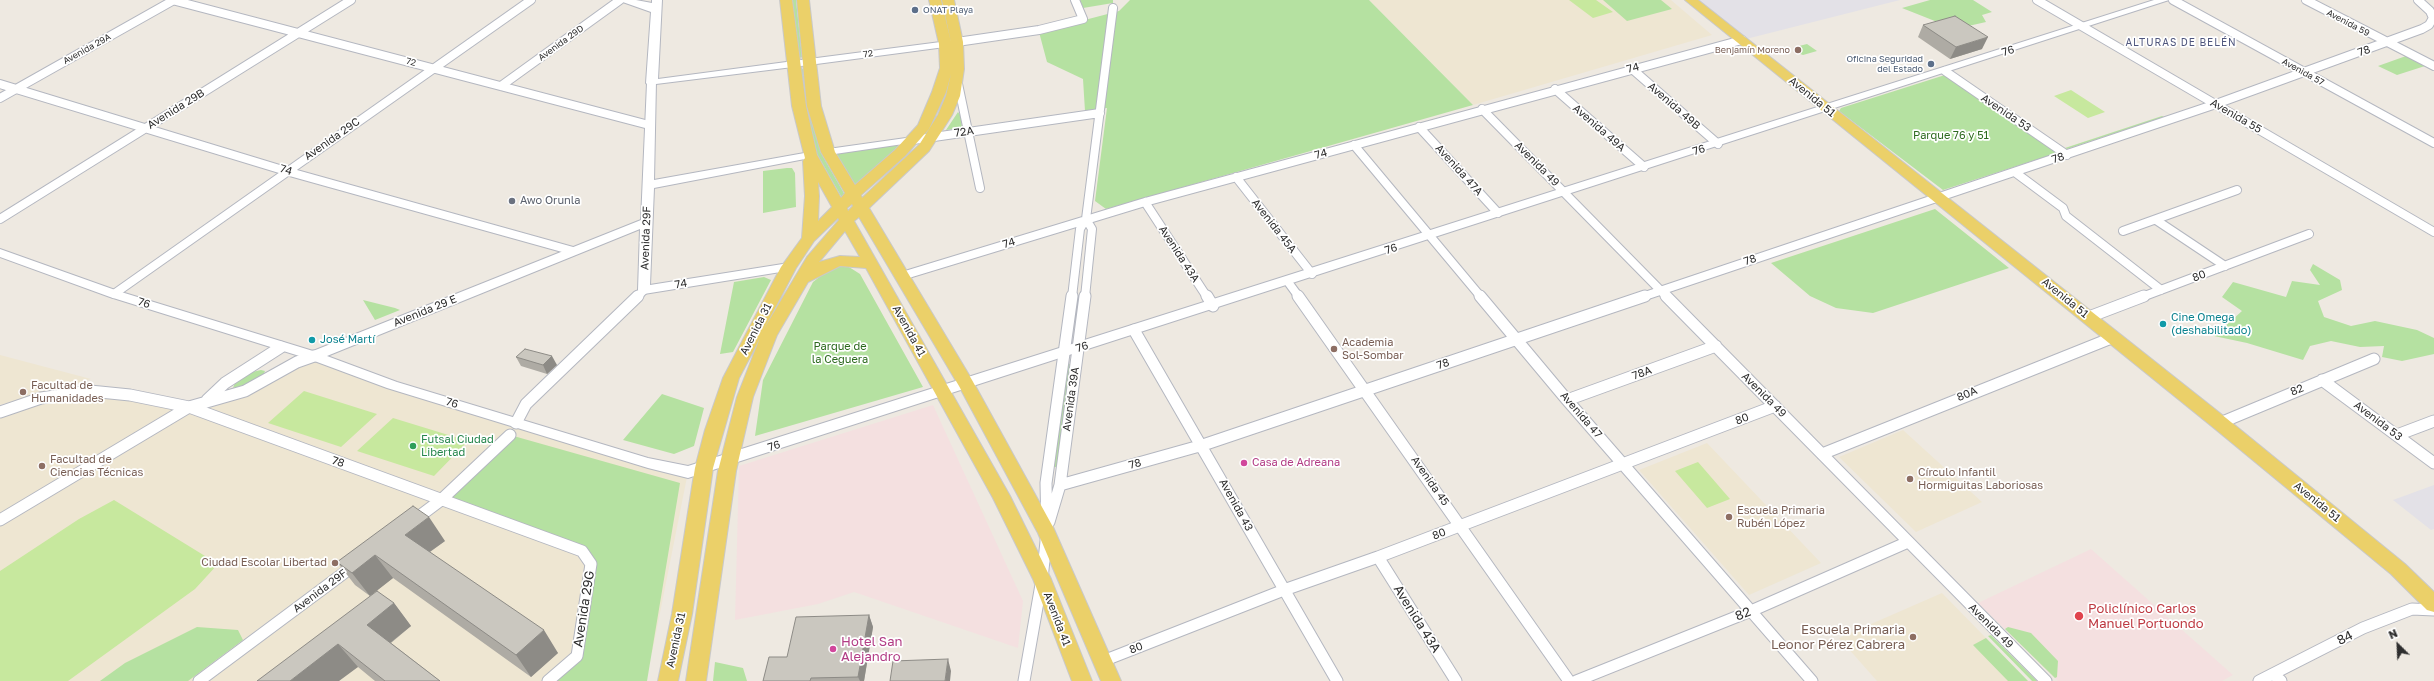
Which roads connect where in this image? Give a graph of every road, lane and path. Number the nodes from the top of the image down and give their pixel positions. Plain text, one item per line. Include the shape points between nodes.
1 (173, 0) edge
2 (351, 0) edge
3 (531, 0) edge
4 (621, 0) edge
5 (653, 0) edge
6 (657, 0) edge
7 (786, 0) edge
8 (803, 0) edge
9 (935, 0) edge
10 (948, 0) edge
11 (1075, 0) edge
12 (1691, 0) edge
13 (2037, 0) edge
14 (2164, 0) edge
15 (2173, 0) edge
16 (2306, 0) edge
17 (2418, 0) edge
18 (638, 3) junction
19 (1113, 8) dead end
20 (657, 11) junction
21 (2083, 26) junction
22 (297, 34) junction
23 (1742, 40) junction
24 (951, 43) junction
25 (2386, 43) junction
26 (809, 62) junction
27 (793, 64) junction
28 (2434, 66) edge
29 (433, 67) junction
30 (1631, 68) junction
31 (1945, 71) junction
32 (2302, 72) junction
33 (957, 77) junction
34 (652, 83) junction
35 (0, 84) edge
36 (501, 86) junction
37 (16, 88) junction
38 (1555, 89) junction
39 (0, 98) edge
40 (2216, 104) junction
41 (1482, 109) junction
42 (1826, 109) junction
43 (1100, 113) junction
44 (649, 125) junction
45 (147, 127) junction
46 (1419, 127) junction
47 (970, 132) junction
48 (932, 137) junction
49 (914, 140) junction
50 (2434, 143) edge
51 (1718, 144) junction
52 (1354, 145) junction
53 (828, 152) junction
54 (2067, 155) junction
55 (810, 156) junction
56 (1644, 167) junction
57 (286, 171) junction
58 (2016, 173) junction
59 (1236, 177) junction
60 (648, 185) junction
61 (980, 188) dead end
62 (2237, 190) dead end
63 (1564, 192) junction
64 (1941, 198) junction
65 (856, 201) junction
66 (1146, 202) junction
67 (839, 208) junction
68 (1498, 214) junction
69 (0, 219) edge
70 (1086, 219) junction
71 (2156, 220) junction
72 (846, 221) junction
73 (646, 222) junction
74 (2123, 231) dead end
75 (2434, 232) edge
76 (2309, 234) dead end
77 (1431, 236) junction
78 (809, 238) junction
79 (573, 251) junction
80 (0, 253) edge
81 (870, 263) junction
82 (2225, 266) junction
83 (789, 267) junction
84 (1312, 274) junction
85 (902, 276) junction
86 (801, 279) junction
87 (1288, 282) junction
88 (644, 290) junction
89 (1661, 290) junction
90 (2161, 290) junction
91 (114, 294) junction
92 (1212, 306) junction
93 (2089, 317) junction
94 (1134, 330) junction
95 (2114, 338) junction
96 (1516, 339) junction
97 (1716, 346) junction
98 (281, 347) junction
99 (1072, 350) junction
100 (314, 356) junction
101 (2374, 359) dead end
102 (2322, 380) junction
103 (966, 384) junction
104 (1366, 390) junction
105 (943, 392) junction
106 (1567, 400) junction
107 (206, 401) junction
108 (1775, 406) junction
109 (189, 407) junction
110 (0, 412) edge
111 (2434, 421) edge
112 (2220, 423) junction
113 (513, 429) junction
114 (2397, 435) junction
115 (1203, 445) junction
116 (1822, 454) junction
117 (2434, 463) edge
118 (1624, 464) junction
119 (728, 466) junction
120 (704, 468) junction
121 (1060, 485) junction
122 (441, 500) junction
123 (0, 520) edge
124 (1461, 525) junction
125 (403, 529) edge
126 (1047, 532) junction
127 (1908, 542) junction
128 (582, 551) joint
129 (365, 557) edge
130 (1378, 557) junction
131 (1042, 579) junction
132 (1284, 590) junction
133 (2434, 604) edge
134 (2434, 610) edge
135 (1751, 611) junction
136 (1103, 661) junction
137 (2277, 678) edge
138 (199, 681) edge
139 (548, 681) edge
140 (668, 681) edge
141 (696, 681) edge
142 (1024, 681) edge
143 (1082, 681) edge
144 (1111, 681) edge
145 (1338, 681) edge
146 (1456, 681) edge
147 (1570, 681) edge
148 (1576, 681) edge
149 (1812, 681) edge
150 (2046, 681) edge
151 (2259, 681) edge

1 - 22 street, 72
1 - 37 street, Avenida 29A
2 - 22 street, Avenida 29B
3 - 29 street, Avenida 29C
4 - 18 main road
4 - 36 street, Avenida 29D
5 - 18 main road
6 - 20 main road, Avenida 29F
7 - 27 main road
8 - 26 main road
9 - 24 main road
10 - 24 main road
11 - 24 street, 72 via 1084,19 1039,30
12 - 23 main road, Avenida 51
13 - 21 street, Avenida 55
14 - 21 street, 76
15 - 32 street, Avenida 57
16 - 25 street, Avenida 59
17 - 25 street, 78 via 2430,11 2433,18 2429,25
18 - 20 main road
19 - 43 street, Avenida 39A
20 - 34 main road, Avenida 29F
21 - 31 street, 76
21 - 40 street, Avenida 55
22 - 29 street, 72
22 - 45 street, Avenida 29B
23 - 30 street, 74
23 - 42 main road, Avenida 51
24 - 26 street, 72
24 - 33 main road
24 - 49 main road via 939,92 924,126
25 - 28 street, Avenida 59
25 - 32 street, 78
26 - 27 main road, 72
26 - 53 main road via 814,106
27 - 34 main road, 72
27 - 55 main road via 798,106
29 - 36 street, 72
29 - 57 street, Avenida 29C
30 - 38 street, 74
30 - 51 street, Avenida 49B
31 - 42 street, 76
31 - 54 street, Avenida 53
32 - 40 street, 78
32 - 50 street, Avenida 57
33 - 47 street
33 - 48 main road via 952,96
34 - 44 street, Avenida 29F
35 - 37 street, 74
36 - 44 street, 72
37 - 39 street, Avenida 29A
37 - 45 street, 74
38 - 41 street, 74
38 - 56 street, Avenida 49A
40 - 54 street, 78
40 - 75 street, Avenida 55
41 - 46 street, 74
41 - 63 street, Avenida 49
42 - 51 street, 76
42 - 64 main road, Avenida 51
43 - 47 street, 72A
43 - 70 street, Avenida 39A
44 - 60 street, Avenida 29F
45 - 57 street, 74
45 - 69 street, Avenida 29B
46 - 52 street, 74
46 - 68 street, Avenida 47A
47 - 48 street, 72A
47 - 61 street
48 - 49 street, 72A
48 - 65 main road via 924,148
49 - 53 street, 72A
49 - 65 main road
51 - 56 street, 76
52 - 59 street, 74
52 - 77 street, Avenida 47
53 - 65 main road
54 - 58 street, 78
55 - 60 street
55 - 67 main road
55 - 78 main road via 812,196
56 - 63 street, 76
57 - 79 street, 74
57 - 91 street, Avenida 29C
58 - 64 street, 78
58 - 90 street via 2063,208 2066,216
59 - 66 street, 74
59 - 84 street, Avenida 45A
60 - 73 street, Avenida 29F
62 - 71 street
63 - 68 street, 76
63 - 89 street, Avenida 49
64 - 89 street, 78
64 - 93 main road, Avenida 51
65 - 67 main road
65 - 72 main road, Avenida 31
65 - 85 main road, Avenida 41
66 - 70 street, 74
66 - 92 street, Avenida 43A
67 - 72 main road, Avenida 41
67 - 78 main road, Avenida 31
68 - 77 street, 76
70 - 85 street, 74
70 - 99 street, Avenida 39A via 1080,229
71 - 74 street
71 - 82 street
72 - 81 main road, Avenida 41
72 - 86 main road, Avenida 31 via 820,251
73 - 79 street, Avenida 29 E
73 - 88 street, Avenida 29F
76 - 82 street, 80
77 - 84 street, 76
77 - 96 street, Avenida 47
78 - 83 main road, Avenida 31
79 - 100 street, Avenida 29 E
80 - 91 street, 76
81 - 86 main road via 840,261 826,265
81 - 105 main road, Avenida 41
82 - 90 street, 80
83 - 88 street, 74
83 - 120 main road, Avenida 31 via 731,378
84 - 87 street, 76
85 - 103 main road, Avenida 41
86 - 119 main road, Avenida 31 via 769,335 745,397
87 - 92 street, 76
87 - 104 street, Avenida 45
88 - 113 street via 526,404
89 - 96 street, 78
89 - 97 street, Avenida 49
90 - 93 street, 80
91 - 98 street, 76
92 - 94 street, 76
93 - 95 main road, Avenida 51
94 - 99 street, 76
94 - 115 street, Avenida 43
95 - 112 main road, Avenida 51
95 - 116 street, 80A via 1985,387
96 - 104 street, 78
96 - 106 street, Avenida 47
97 - 106 street, 78A
97 - 108 street, Avenida 49
98 - 100 street, 76
98 - 107 street, Avenida 29 E via 225,383
99 - 103 street, 76
99 - 121 street, Avenida 39A
99 - 126 street, Avenida 39A via 1046,483
100 - 107 street, Avenida 29 E via 297,362 245,391
100 - 113 street, 76
101 - 102 street, 82
102 - 112 street, 82
102 - 114 street, Avenida 53
103 - 105 street, 76
103 - 126 main road, Avenida 41
104 - 115 street, 78
104 - 124 street, Avenida 45
105 - 119 street, 76
105 - 131 main road, Avenida 41 via 1001,496
106 - 118 street, Avenida 47
107 - 109 street, Avenida 29 E
108 - 116 street, Avenida 49
108 - 118 street, 80
109 - 110 street, 78 via 130,394 90,391 41,398
109 - 122 street, 78
109 - 123 street, Avenida 29 E
111 - 114 street
112 - 133 main road, Avenida 51 via 2398,569
113 - 120 street, 76 via 688,472
113 - 122 street
114 - 117 street, Avenida 53
115 - 121 street, 78
115 - 132 street, Avenida 43
116 - 127 street, Avenida 49
118 - 124 street, 80
118 - 135 street, Avenida 47
119 - 120 street, 76
119 - 141 main road, Avenida 31
120 - 140 main road, Avenida 31 via 682,614
121 - 126 street, Avenida 39A
122 - 125 street
122 - 128 street, 78
124 - 130 street, 80
124 - 147 street, Avenida 45
126 - 131 street, Avenida 39A
126 - 136 main road, Avenida 41
127 - 135 street, 82
127 - 150 street, Avenida 49
128 - 139 street, Avenida 29G via 591,564 577,656
129 - 138 street, Avenida 29F
130 - 132 street, 80
130 - 146 street, Avenida 43A
131 - 142 street, Avenida 39A
131 - 143 main road, Avenida 41
132 - 136 street, 80
132 - 145 street, Avenida 43
134 - 137 street, 84 via 2412,609 2377,623
135 - 148 street, 82
135 - 149 street, Avenida 47
136 - 144 main road, Avenida 41
137 - 151 street, 84

